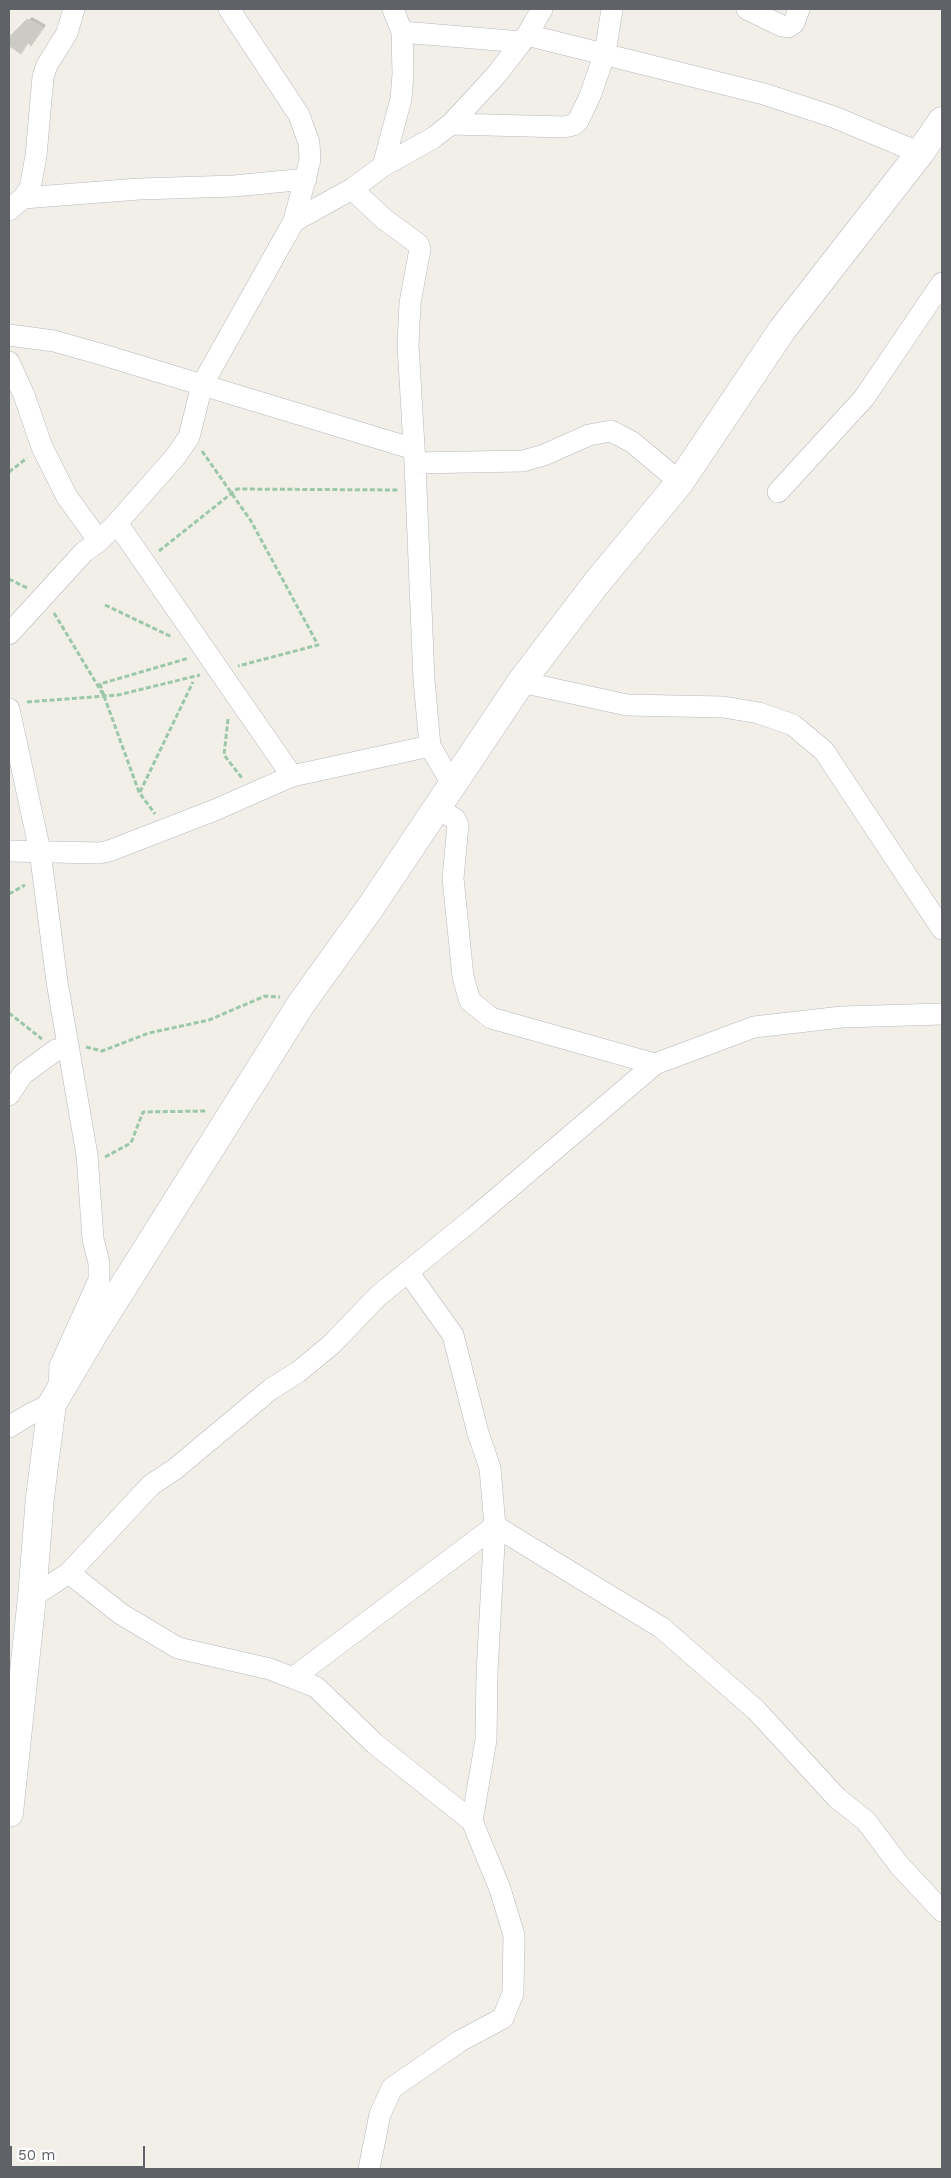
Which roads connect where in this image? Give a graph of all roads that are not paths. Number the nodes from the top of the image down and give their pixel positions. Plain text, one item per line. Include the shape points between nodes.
1 (74, 9) edge
2 (229, 9) edge
3 (393, 9) edge
4 (542, 9) edge
5 (612, 9) edge
6 (747, 9) edge
7 (799, 9) edge
8 (402, 32) junction
9 (524, 39) junction
10 (605, 53) junction
11 (942, 121) edge
12 (451, 124) junction
13 (920, 153) junction
14 (384, 166) junction
15 (306, 179) junction
16 (352, 189) junction
17 (16, 204) edge
18 (294, 221) junction
19 (942, 283) edge
20 (9, 335) edge
21 (9, 362) edge
22 (202, 385) junction
23 (414, 456) junction
24 (680, 482) junction
25 (778, 492) dead end
26 (117, 523) junction
27 (100, 541) junction
28 (9, 634) edge
29 (521, 682) junction
30 (14, 706) edge
31 (430, 746) junction
32 (292, 776) junction
33 (452, 784) junction
34 (437, 808) junction
35 (9, 851) edge
36 (40, 851) junction
37 (942, 929) edge
38 (942, 1014) edge
39 (69, 1048) junction
40 (655, 1064) junction
41 (9, 1095) edge
42 (408, 1272) junction
43 (56, 1398) junction
44 (9, 1427) edge
45 (495, 1526) junction
46 (69, 1573) junction
47 (32, 1596) junction
48 (292, 1678) junction
49 (9, 1813) edge
50 (472, 1822) junction
51 (942, 1911) edge
52 (368, 2169) edge

1 - 17 street via 67,33 43,76 30,188
2 - 15 street via 299,115 309,143
3 - 8 street
4 - 9 street
5 - 10 street
6 - 7 street via 788,27 794,23
8 - 9 street
8 - 14 street via 401,99
9 - 10 street
9 - 12 street
10 - 12 street via 590,96 578,121 573,124 564,127
10 - 13 street via 764,94 834,117
11 - 13 street
12 - 14 street
13 - 24 street via 782,330
14 - 16 street
15 - 17 street via 234,186 120,190
15 - 18 street
16 - 18 street
16 - 23 street via 420,248 410,303 408,345
18 - 22 street
19 - 25 street via 864,398
20 - 22 street via 54,342
21 - 27 street via 42,447 66,497
22 - 23 street
22 - 26 street via 189,437
23 - 24 street via 523,460 544,456 589,435 611,431 632,442
23 - 31 street
24 - 29 street via 595,584
26 - 27 street
26 - 32 street
27 - 28 street via 84,552
29 - 33 street
29 - 37 street via 627,705 759,713 793,725 824,751
30 - 36 street
31 - 32 street
31 - 33 street
32 - 36 street via 165,830 99,853
33 - 34 street
34 - 40 street via 455,819 458,825 453,878 463,978 470,1001 492,1018
34 - 43 street via 306,998
35 - 36 street
36 - 39 street
38 - 40 street via 842,1017 754,1027
39 - 41 street via 24,1074
39 - 43 street via 88,1166 99,1280 60,1366
40 - 42 street
42 - 45 street via 453,1335 490,1468
42 - 46 street via 378,1296 332,1344 151,1485
43 - 44 street
43 - 47 street via 40,1497
45 - 48 street
45 - 50 street via 486,1740
45 - 51 street via 662,1628 756,1710 838,1798 866,1821 899,1865
46 - 47 street
46 - 48 street via 121,1614 178,1648 260,1666
47 - 49 street
48 - 50 street via 316,1687 375,1744
50 - 52 street via 500,1889 514,1935 513,1993 502,2018 460,2041 392,2088 380,2114

